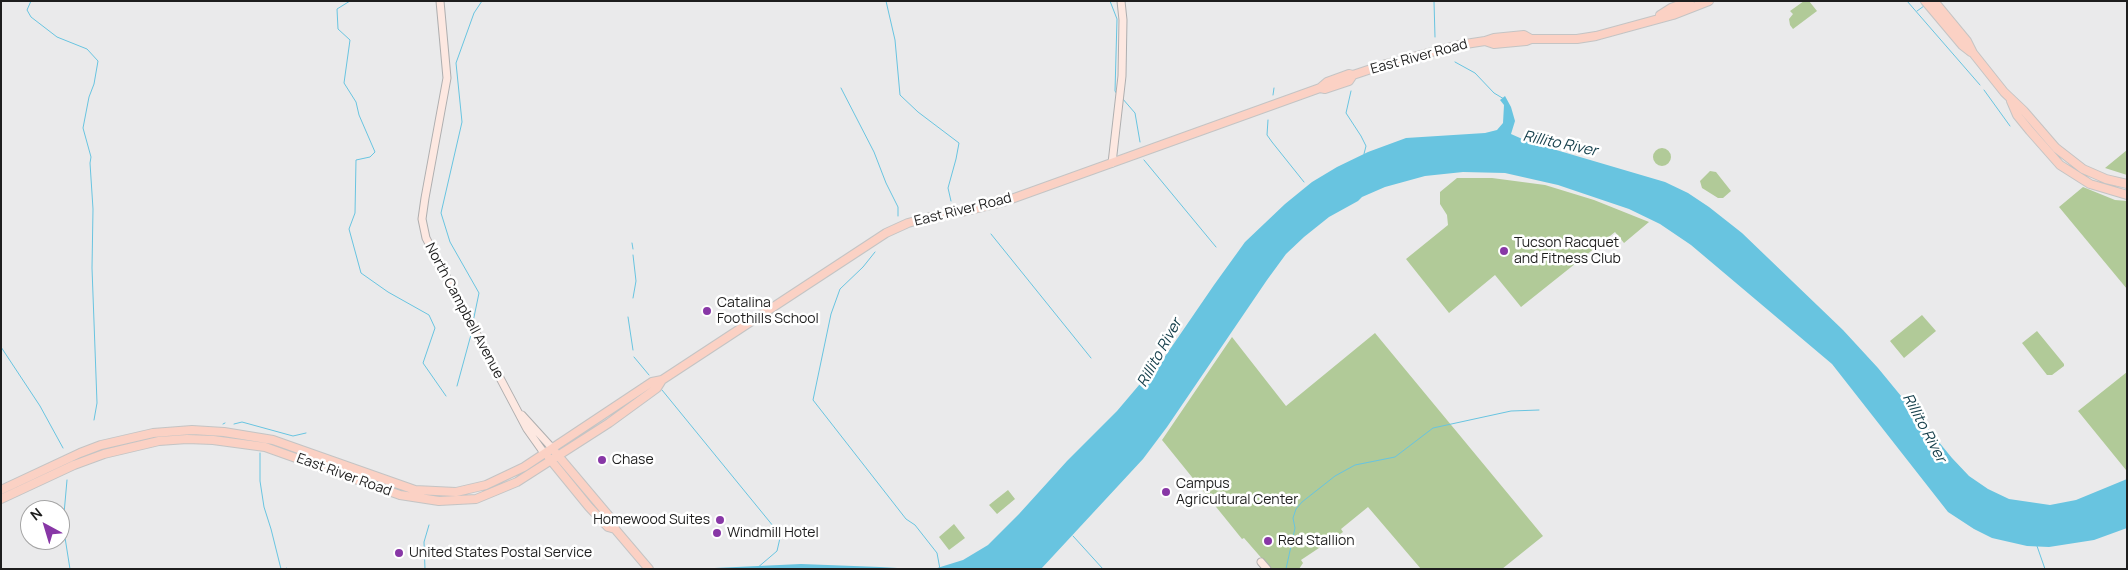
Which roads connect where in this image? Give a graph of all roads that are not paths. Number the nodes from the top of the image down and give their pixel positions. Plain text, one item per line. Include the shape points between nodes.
1 (440, 1) edge
2 (1121, 1) edge
3 (1690, 1) edge
4 (1709, 1) edge
5 (1925, 1) edge
6 (1934, 1) edge
7 (1656, 18) junction
8 (1973, 53) junction
9 (2009, 97) junction
10 (1112, 163) junction
11 (2127, 184) edge
12 (2127, 195) edge
13 (662, 380) junction
14 (517, 409) junction
15 (552, 448) junction
16 (544, 453) junction
17 (559, 456) junction
18 (551, 461) junction
19 (1, 490) edge
20 (1, 499) edge
21 (615, 529) junction
22 (1261, 562) dead end
23 (648, 567) edge
24 (1267, 569) edge

1 - 14 main road, North Campbell Avenue via 447,78 422,219 426,238
2 - 10 main road via 1122,76
3 - 7 main road, East River Road
4 - 7 main road, East River Road
5 - 8 main road via 1962,45
6 - 8 main road
7 - 10 main road, East River Road via 1596,36 1494,44 1485,41 1394,62 1353,76 1349,81 1320,88
8 - 9 main road
9 - 11 main road via 2066,157 2090,172
9 - 12 main road via 2018,115 2060,165 2090,184
10 - 13 main road, East River Road via 1003,202 934,216 886,233
13 - 15 main road, East River Road via 652,382
13 - 17 main road, East River Road via 658,388
14 - 15 main road, North Campbell Avenue
14 - 16 main road, North Campbell Avenue
15 - 16 main road, East River Road
15 - 17 main road, North Campbell Avenue
16 - 18 main road, North Campbell Avenue
16 - 19 main road, East River Road via 495,482 472,490 447,493 415,490 261,438 224,432 166,432 96,447
17 - 18 main road, East River Road
17 - 21 main road, North Campbell Avenue via 614,522
18 - 20 main road, East River Road via 491,494 460,501 439,501 400,495 265,447 213,440 172,440 91,458
18 - 21 main road, North Campbell Avenue via 608,527
21 - 23 main road, North Campbell Avenue
22 - 24 main road

